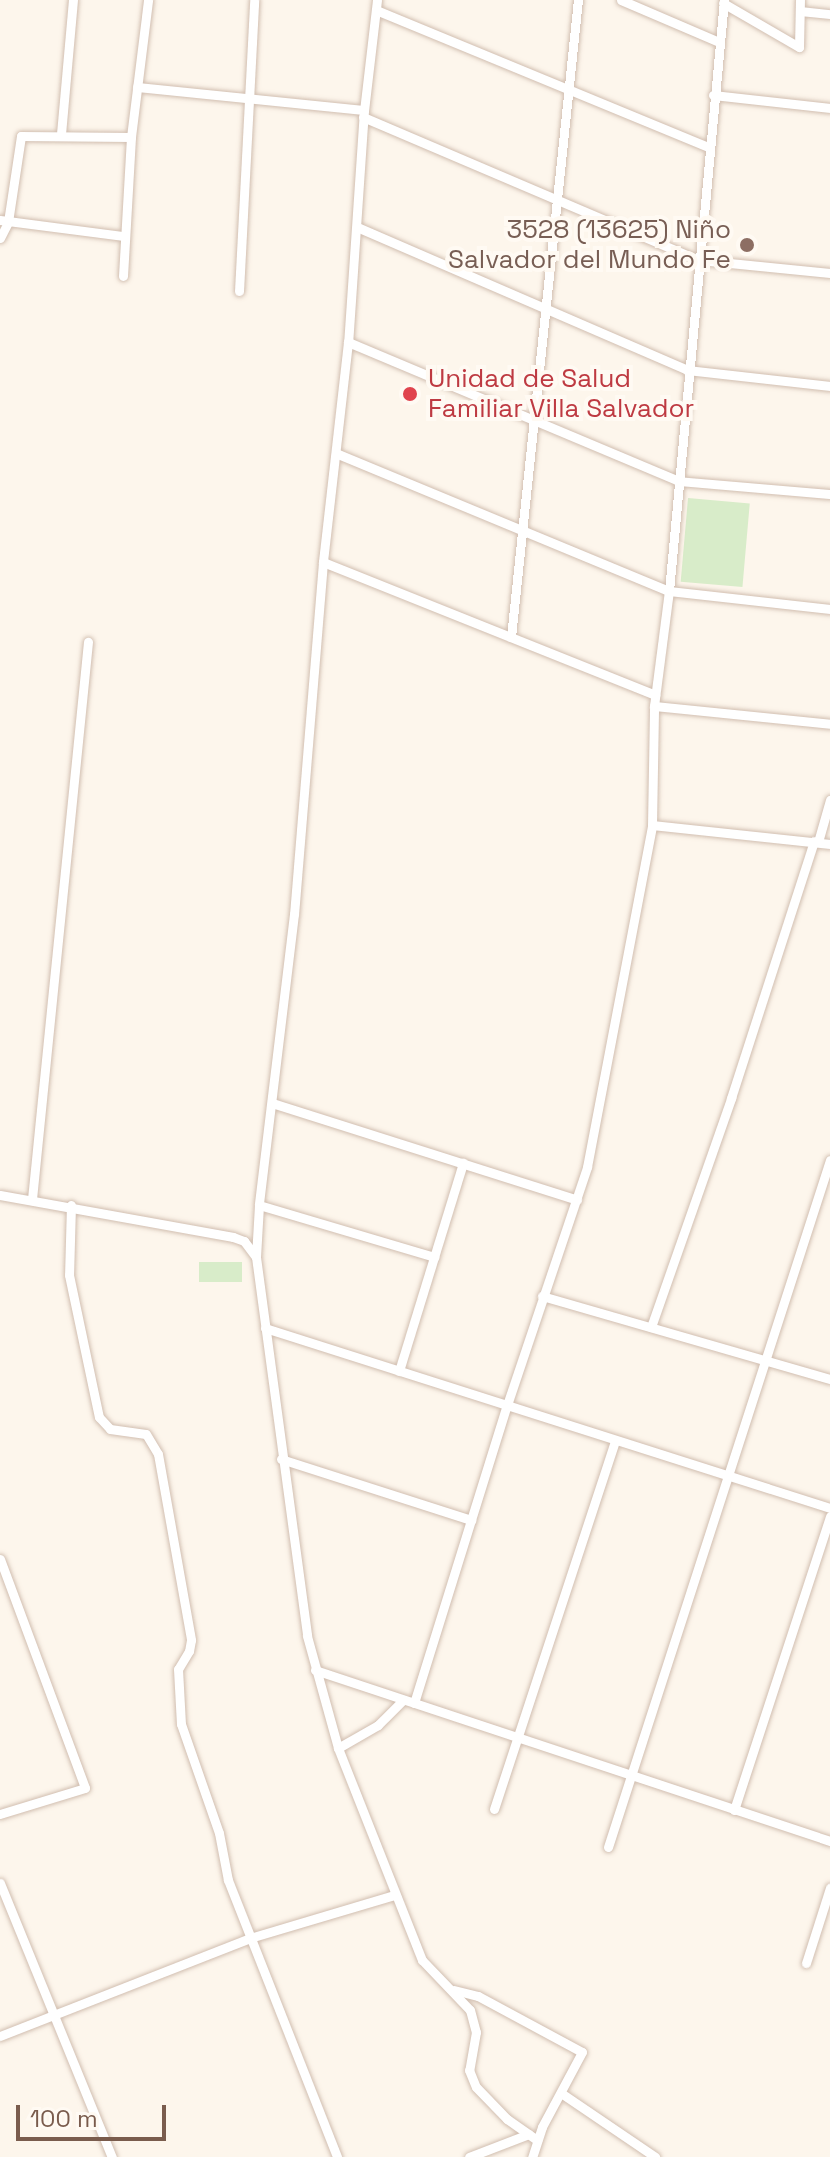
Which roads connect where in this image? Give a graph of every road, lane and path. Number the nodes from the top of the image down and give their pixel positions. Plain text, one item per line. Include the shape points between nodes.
1 (73, 0) edge
2 (148, 0) edge
3 (254, 0) edge
4 (578, 0) edge
5 (621, 0) edge
6 (800, 0) edge
7 (723, 2) edge
8 (377, 5) edge
9 (800, 11) junction
10 (830, 14) edge
11 (719, 42) junction
12 (137, 87) junction
13 (569, 89) junction
14 (713, 95) junction
15 (246, 98) junction
16 (830, 108) edge
17 (364, 113) junction
18 (61, 134) junction
19 (131, 137) junction
20 (708, 147) junction
21 (556, 199) junction
22 (4, 221) edge
23 (357, 227) junction
24 (124, 236) junction
25 (0, 238) edge
26 (699, 260) junction
27 (830, 273) edge
28 (123, 276) dead end
29 (239, 291) dead end
30 (546, 308) junction
31 (348, 342) junction
32 (687, 370) junction
33 (830, 386) edge
34 (532, 420) junction
35 (338, 454) junction
36 (678, 481) junction
37 (830, 494) edge
38 (522, 530) junction
39 (323, 562) junction
40 (669, 591) junction
41 (830, 609) edge
42 (511, 637) junction
43 (88, 642) dead end
44 (655, 695) junction
45 (654, 706) junction
46 (830, 724) edge
47 (830, 800) edge
48 (652, 825) junction
49 (816, 842) junction
50 (830, 844) edge
51 (272, 1103) junction
52 (830, 1160) edge
53 (463, 1163) junction
54 (0, 1195) edge
55 (32, 1199) junction
56 (577, 1200) junction
57 (71, 1205) junction
58 (259, 1205) junction
59 (256, 1257) junction
60 (434, 1257) junction
61 (542, 1296) junction
62 (651, 1327) junction
63 (265, 1328) junction
64 (765, 1360) junction
65 (399, 1371) junction
66 (830, 1379) edge
67 (507, 1405) junction
68 (615, 1440) junction
69 (281, 1459) junction
70 (728, 1476) junction
71 (830, 1508) edge
72 (830, 1516) edge
73 (471, 1520) junction
74 (0, 1559) edge
75 (315, 1670) junction
76 (403, 1700) junction
77 (414, 1703) junction
78 (518, 1738) junction
79 (338, 1748) junction
80 (631, 1775) junction
81 (494, 1809) dead end
82 (734, 1810) junction
83 (0, 1814) edge
84 (830, 1841) edge
85 (608, 1847) dead end
86 (0, 1883) edge
87 (830, 1888) edge
88 (394, 1895) junction
89 (250, 1938) junction
90 (806, 1963) dead end
91 (453, 1990) junction
92 (56, 2013) junction
93 (0, 2036) edge
94 (561, 2093) junction
95 (533, 2137) junction
96 (333, 2156) edge
97 (112, 2157) edge
98 (469, 2157) edge
99 (532, 2157) edge
100 (655, 2157) edge

1 - 18 street
2 - 12 street
3 - 15 street
4 - 13 street
5 - 11 street
6 - 9 street
7 - 9 street via 799,47
7 - 11 street
8 - 13 street
8 - 17 street
9 - 10 street
11 - 14 street
12 - 15 street
12 - 19 street
13 - 20 street
13 - 21 street
14 - 16 street
14 - 20 street
15 - 17 street
15 - 29 street
17 - 21 street
17 - 23 street
18 - 19 street
18 - 22 street via 21,136
19 - 24 street
20 - 26 street
21 - 26 street
21 - 30 street
22 - 24 street
22 - 25 street
23 - 30 street
23 - 31 street
24 - 28 street
26 - 27 street
26 - 32 street
30 - 32 street
30 - 34 street
31 - 34 street
31 - 35 street
32 - 33 street
32 - 36 street
34 - 36 street
34 - 38 street
35 - 38 street
35 - 39 street
36 - 37 street
36 - 40 street
38 - 40 street
38 - 42 street
39 - 42 street
39 - 51 street via 294,914
40 - 41 street
40 - 44 street
42 - 44 street
43 - 55 street
44 - 45 street
45 - 46 street
45 - 48 street
47 - 49 street
48 - 49 street
48 - 56 street
49 - 50 street
49 - 62 street
51 - 53 street
51 - 58 street
52 - 64 street
53 - 56 street
53 - 60 street
54 - 55 street
55 - 57 street
56 - 61 street
57 - 59 street via 233,1237 244,1241
57 - 89 street via 69,1275 99,1417 110,1429 146,1434 158,1454 191,1640 178,1669 179,1717
58 - 59 street
58 - 60 street
59 - 63 street
60 - 65 street
61 - 62 street
61 - 67 street
62 - 64 street
63 - 65 street
63 - 69 street
64 - 66 street
64 - 70 street
65 - 67 street
67 - 68 street
67 - 73 street
68 - 70 street
68 - 78 street
69 - 73 street
69 - 75 street
70 - 71 street
70 - 80 street
72 - 82 street
73 - 77 street
74 - 83 street via 85,1788
75 - 76 street
75 - 79 street
76 - 77 street
76 - 79 street via 378,1725
77 - 78 street
78 - 80 street
78 - 81 street
79 - 88 street
80 - 82 street
80 - 85 street
82 - 84 street
86 - 92 street
87 - 90 street
88 - 89 street
88 - 91 street via 422,1960
89 - 92 street
89 - 96 street
91 - 94 street via 478,1996 580,2049 582,2056
91 - 95 street via 473,2019 476,2032 469,2070 476,2087
92 - 93 street
92 - 97 street
94 - 95 street
94 - 100 street
95 - 98 street
95 - 99 street

